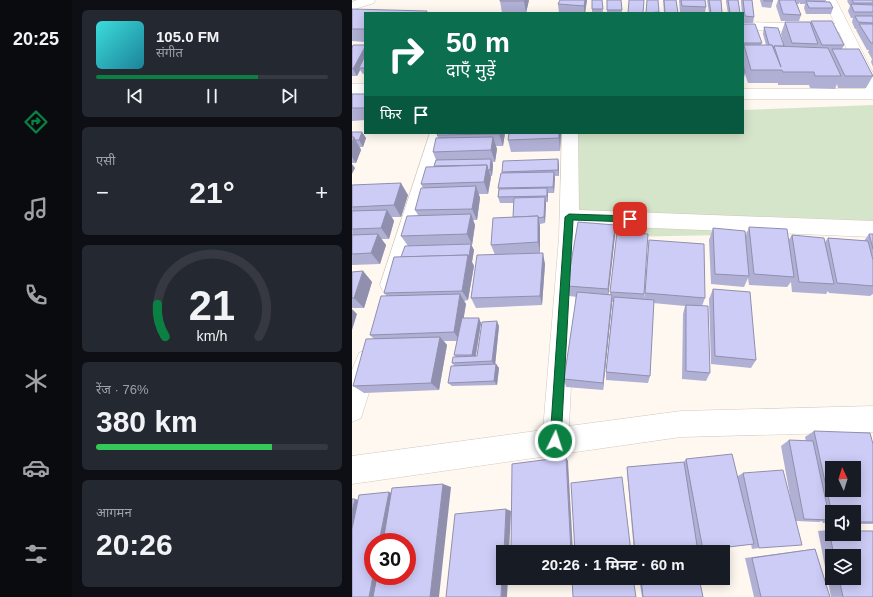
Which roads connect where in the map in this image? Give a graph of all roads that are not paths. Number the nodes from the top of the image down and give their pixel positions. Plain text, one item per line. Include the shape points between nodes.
1 (369, 0) edge
2 (830, 0) edge
3 (352, 6) edge
4 (352, 15) edge
5 (364, 16) edge
6 (744, 26) edge
7 (844, 28) junction
8 (873, 88) edge
9 (352, 89) edge
10 (364, 89) edge
11 (744, 94) edge
12 (873, 94) edge
13 (438, 134) edge
14 (570, 134) edge
15 (569, 217) junction
16 (873, 229) edge
17 (385, 305) edge
18 (373, 342) edge
19 (352, 410) edge
20 (873, 419) edge
21 (555, 441) junction
22 (352, 470) edge

1 - 3 street
2 - 7 street
4 - 5 street
6 - 7 street
7 - 8 street
9 - 10 street
11 - 12 street
13 - 17 street
14 - 15 street
15 - 16 street
15 - 21 street
18 - 19 street
20 - 21 street via 681,424
21 - 22 street

